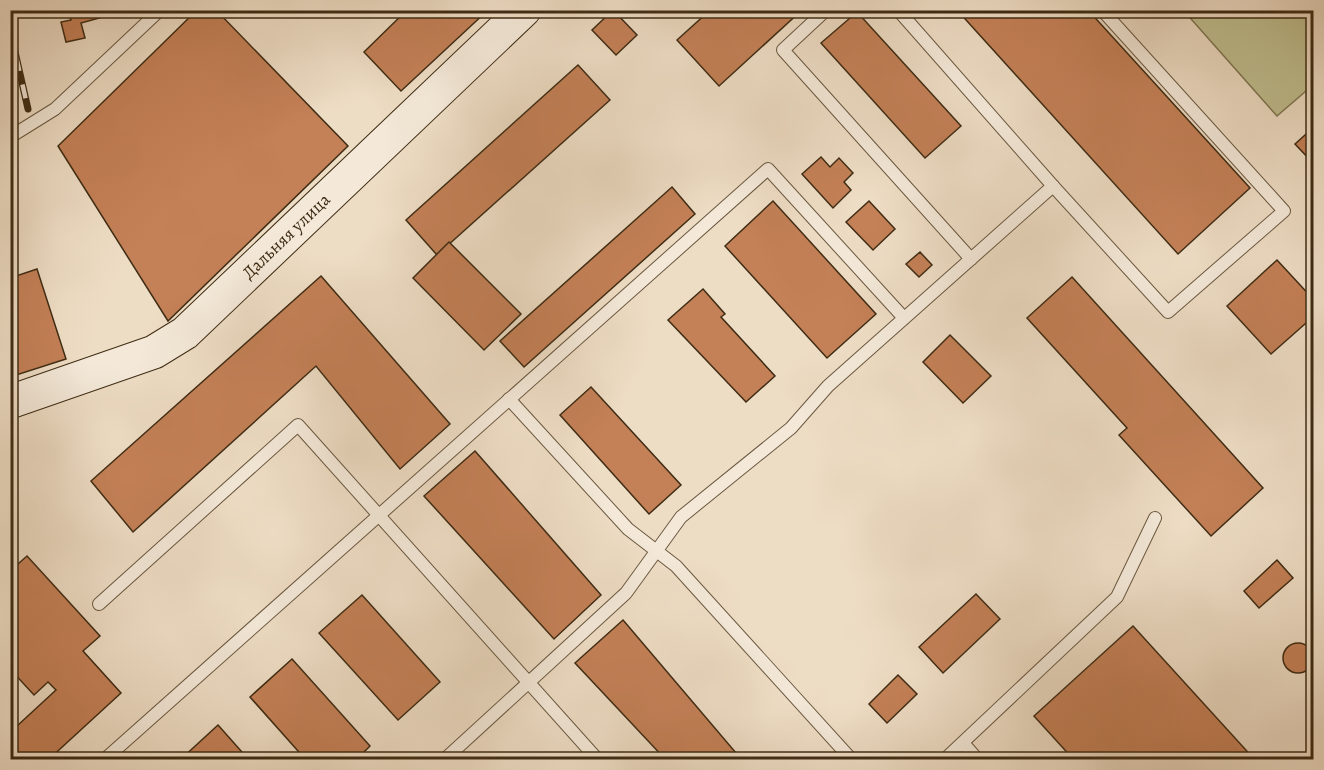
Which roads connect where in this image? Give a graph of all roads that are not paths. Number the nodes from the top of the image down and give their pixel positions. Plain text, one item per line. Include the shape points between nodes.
1 (160, 10) edge
2 (524, 10) edge
3 (826, 10) edge
4 (898, 10) edge
5 (1102, 10) edge
6 (10, 136) edge
7 (1053, 186) junction
8 (971, 259) junction
9 (904, 318) junction
10 (510, 399) junction
11 (10, 402) edge
12 (379, 515) junction
13 (1155, 518) dead end
14 (656, 550) junction
15 (99, 604) dead end
16 (529, 682) junction
17 (963, 743) junction
18 (104, 759) edge
19 (444, 759) edge
20 (598, 759) edge
21 (852, 759) edge
22 (944, 759) edge
23 (978, 759) edge

1 - 6 lane via 55,109
2 - 11 street, Дальняя улица via 185,333 154,352
3 - 8 lane via 783,50
4 - 7 lane
5 - 7 lane via 1284,212 1168,312
7 - 8 lane
8 - 9 lane
9 - 10 lane via 768,169
9 - 14 lane via 828,386 791,428 681,517
10 - 12 lane
10 - 14 lane via 628,529
12 - 15 lane via 298,425
12 - 16 lane
12 - 18 lane
13 - 17 lane via 1117,597
14 - 16 lane via 626,593
14 - 21 lane via 676,566
16 - 19 lane
16 - 20 lane
17 - 22 lane
17 - 23 lane

